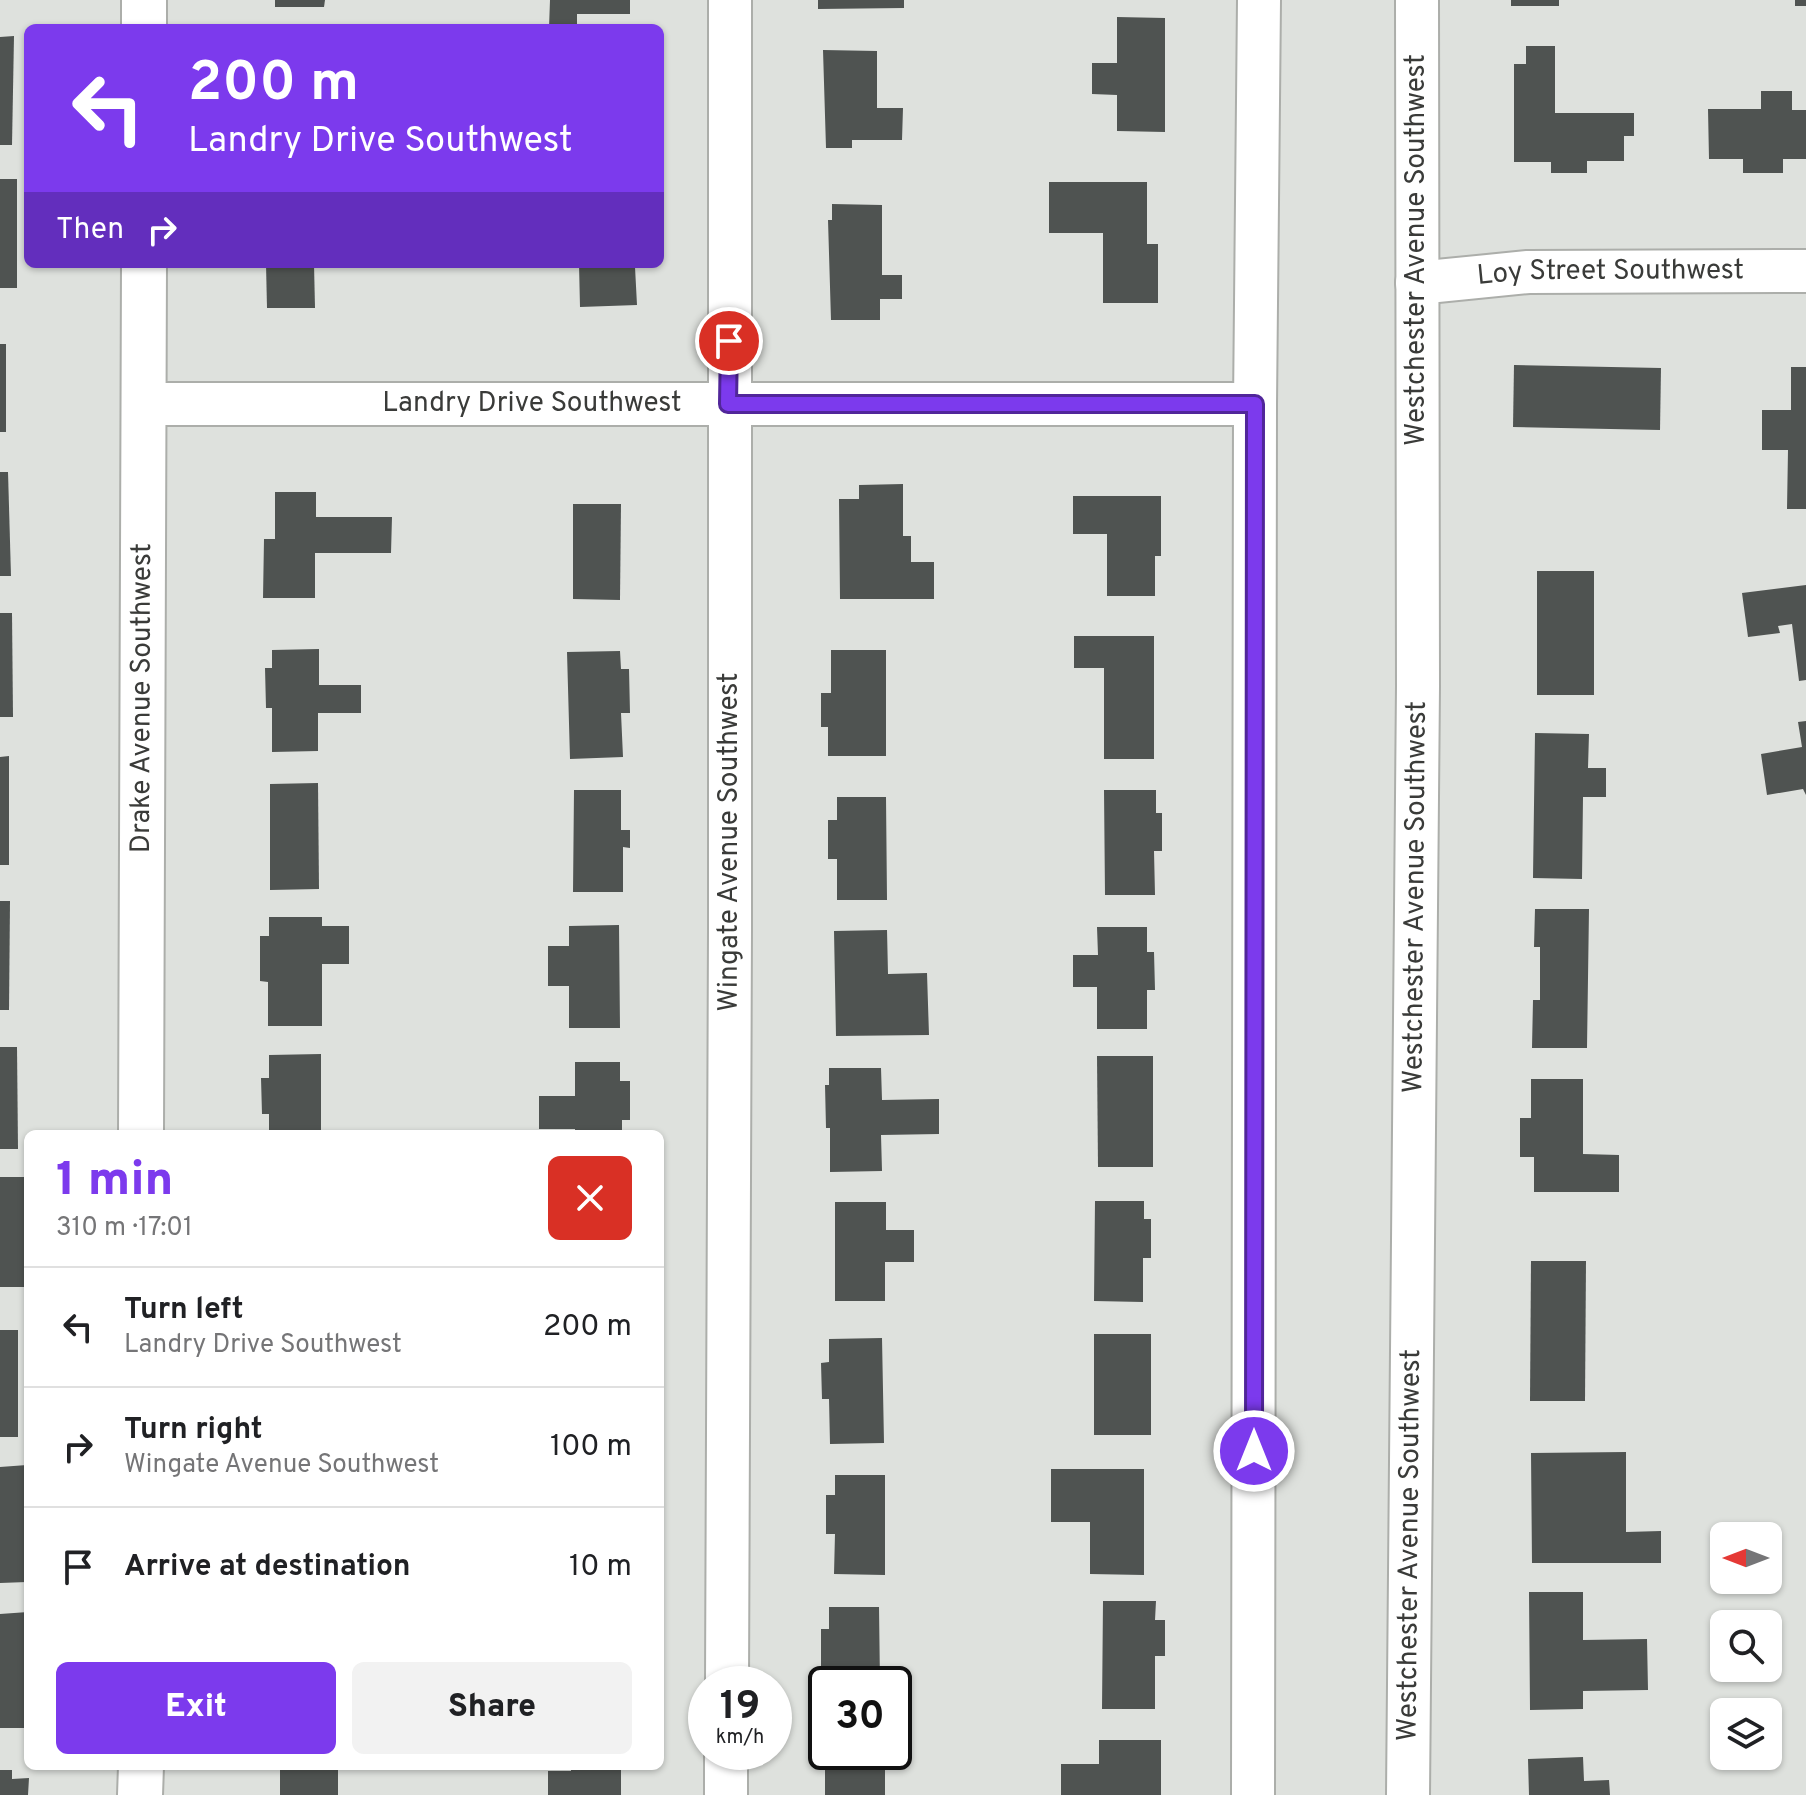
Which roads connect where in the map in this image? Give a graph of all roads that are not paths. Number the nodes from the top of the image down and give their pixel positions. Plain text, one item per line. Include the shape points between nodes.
1 (144, 0) edge
2 (730, 0) edge
3 (1259, 0) edge
4 (1417, 0) edge
5 (144, 24) edge
6 (144, 268) edge
7 (1806, 271) edge
8 (1417, 283) junction
9 (144, 404) junction
10 (728, 404) junction
11 (1255, 404) junction
12 (141, 1130) edge
13 (727, 1666) edge
14 (141, 1770) edge
15 (726, 1770) edge
16 (140, 1795) edge
17 (726, 1795) edge
18 (1253, 1795) edge
19 (1408, 1795) edge

1 - 5 street
2 - 10 street, Wingate Avenue Southwest
3 - 11 street
4 - 8 street, Westchester Avenue Southwest
6 - 9 street, Drake Avenue Southwest
7 - 8 street, Loy Street Southwest via 1528,272
8 - 19 street, Westchester Avenue Southwest
9 - 10 street, Landry Drive Southwest
9 - 12 street, Drake Avenue Southwest
10 - 11 street, Landry Drive Southwest
10 - 13 street, Wingate Avenue Southwest
11 - 18 street
14 - 16 street
15 - 17 street

